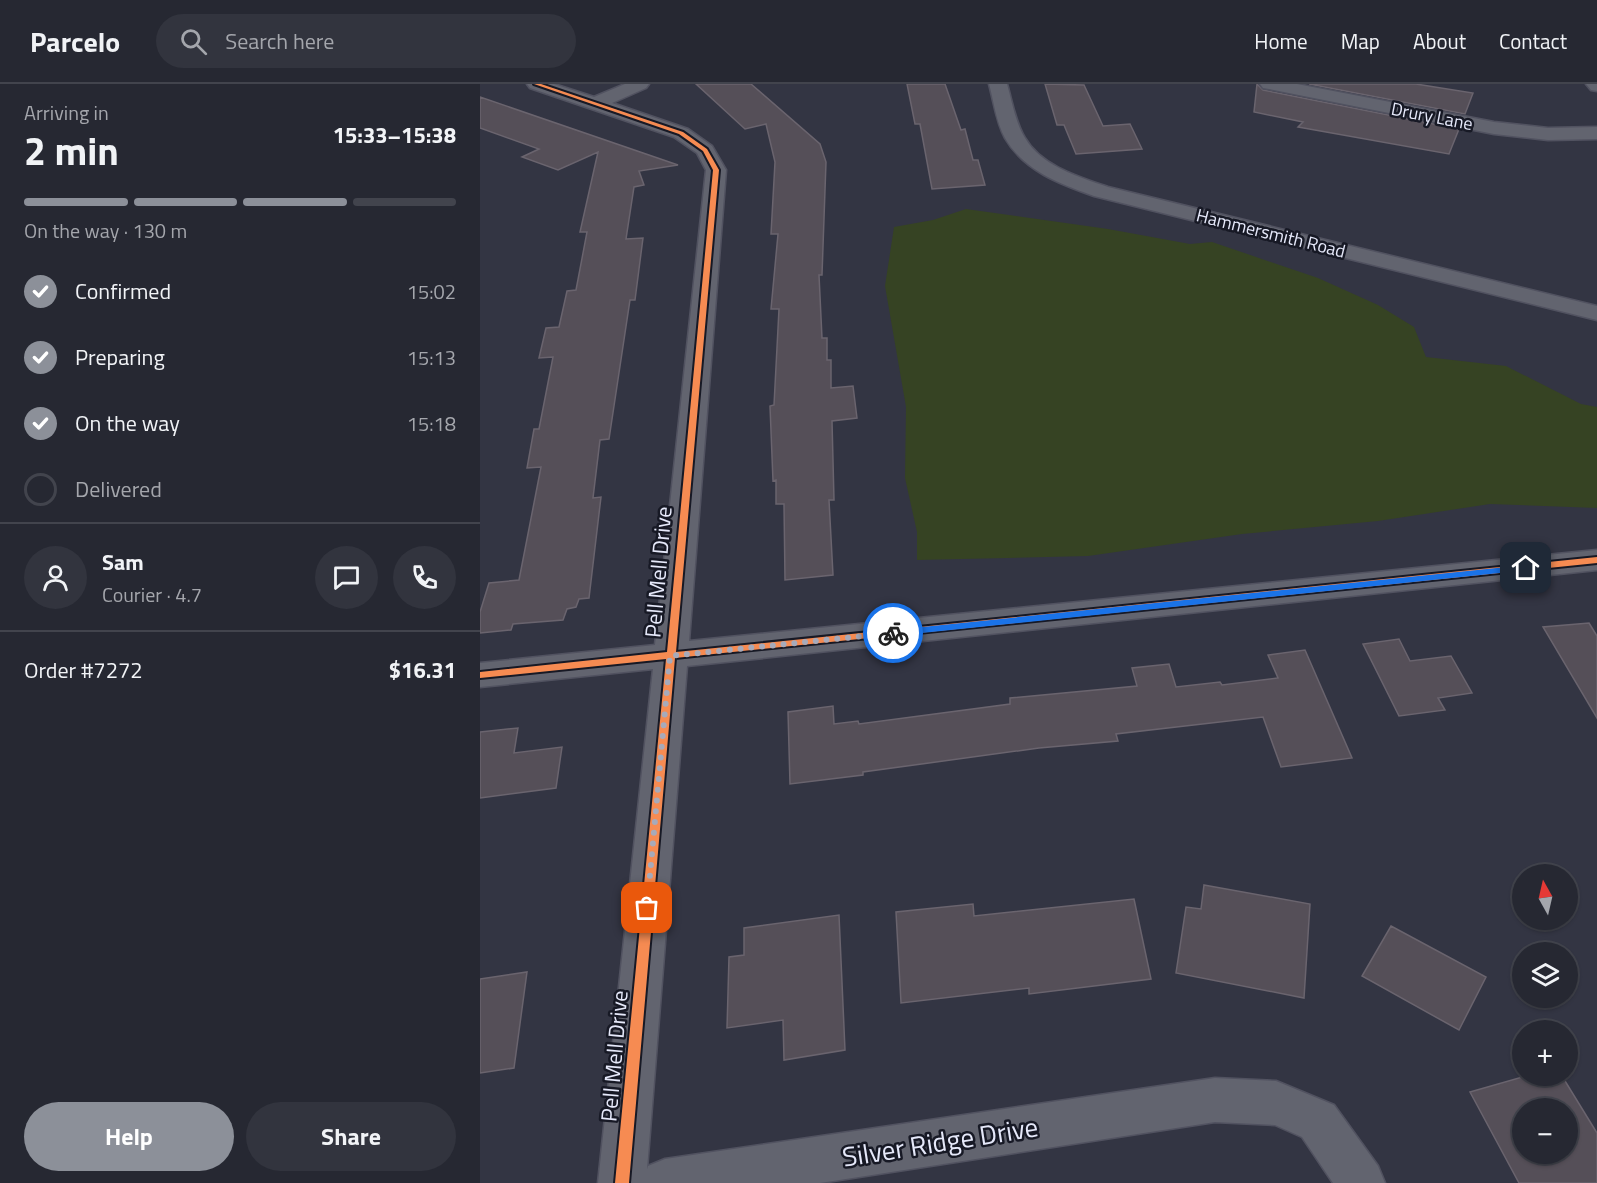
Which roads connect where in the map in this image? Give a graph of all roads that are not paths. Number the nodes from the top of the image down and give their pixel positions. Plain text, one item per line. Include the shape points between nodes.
1 (536, 84) edge
2 (640, 84) edge
3 (998, 84) edge
4 (1269, 84) edge
5 (597, 103) junction
6 (1597, 133) edge
7 (1597, 313) edge
8 (1597, 561) edge
9 (670, 656) junction
10 (480, 675) edge
11 (622, 1183) edge
12 (665, 1183) edge
13 (1361, 1183) edge

1 - 5 street, Pell Mell Drive
2 - 5 street
3 - 7 street, Hammersmith Road via 1015,138 1032,159 1066,180 1101,192
4 - 6 street, Drury Lane via 1494,128 1548,134
5 - 9 street, Pell Mell Drive via 681,134 705,150 716,170
8 - 9 street
9 - 10 street
9 - 11 street, Pell Mell Drive
12 - 13 street, Silver Ridge Drive via 1215,1100 1276,1103 1318,1121

